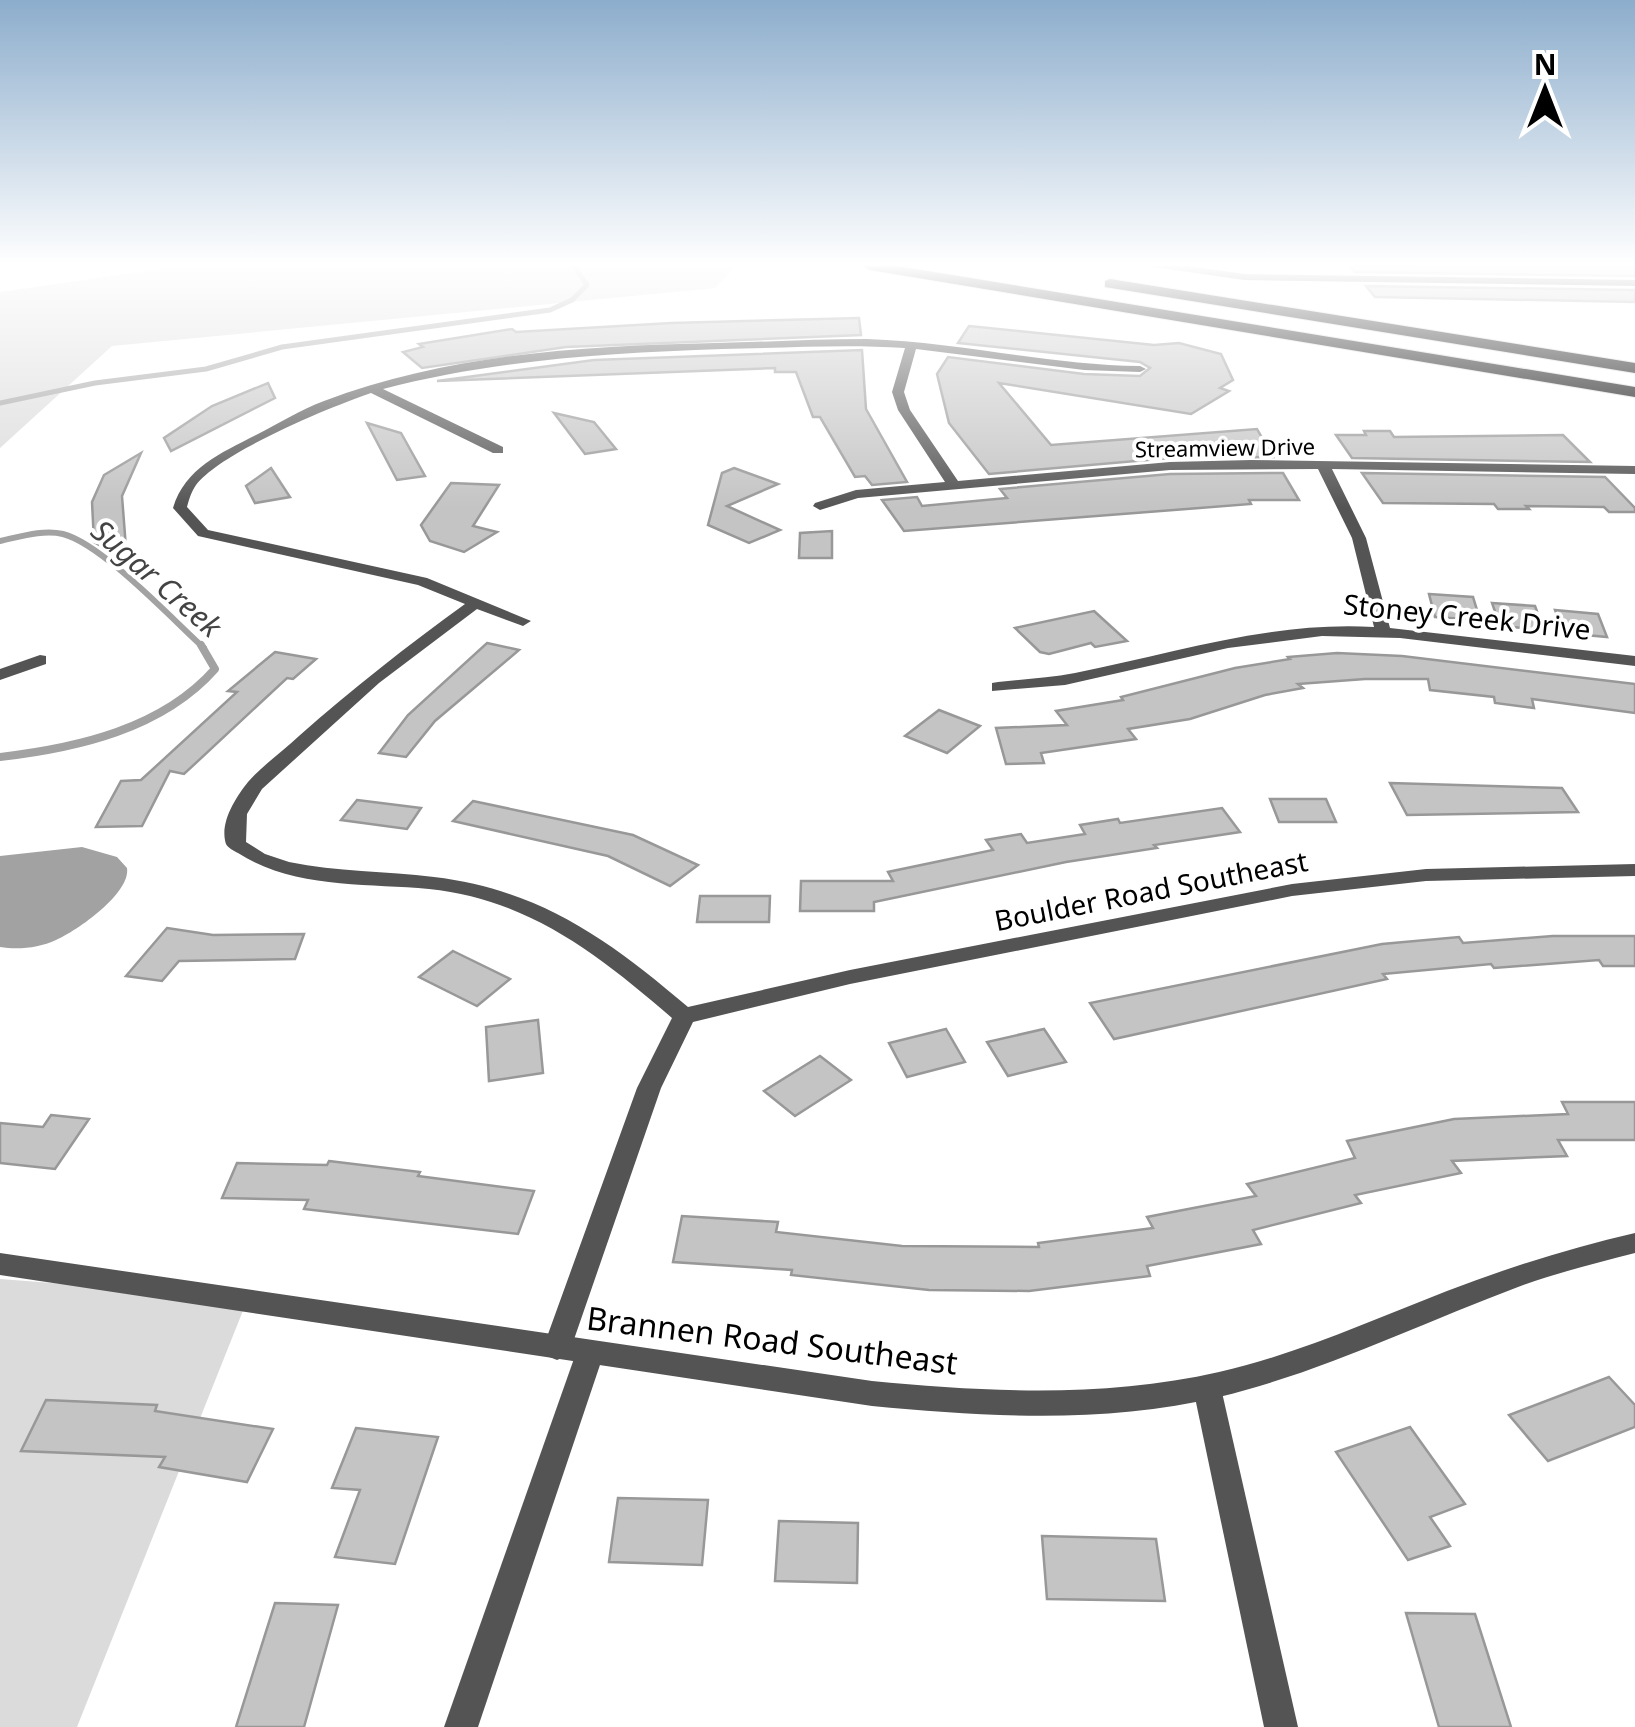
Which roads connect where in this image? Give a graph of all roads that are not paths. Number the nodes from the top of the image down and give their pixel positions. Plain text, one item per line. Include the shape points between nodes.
1 (802, 347) edge
2 (910, 347) edge
3 (931, 347) edge
4 (1359, 347) edge
5 (1501, 347) edge
6 (1635, 368) edge
7 (1140, 370) dead end
8 (373, 389) junction
9 (1635, 392) edge
10 (498, 450) dead end
11 (1323, 465) junction
12 (1635, 470) edge
13 (954, 485) junction
14 (820, 506) dead end
15 (473, 605) junction
16 (523, 621) dead end
17 (1383, 631) junction
18 (40, 660) dead end
19 (1635, 660) edge
20 (0, 674) edge
21 (998, 687) dead end
22 (1635, 870) edge
23 (684, 1016) junction
24 (1635, 1243) edge
25 (0, 1264) edge
26 (556, 1348) junction
27 (590, 1352) junction
28 (1207, 1388) junction
29 (461, 1727) edge
30 (1282, 1727) edge

1 - 8 street via 575,352
2 - 13 street via 898,392
3 - 7 street
4 - 9 highway
5 - 6 highway
8 - 10 street
8 - 15 street via 325,405 220,460 191,482 180,508 203,533 422,581
11 - 12 street, Streamview Drive
11 - 13 street, Streamview Drive via 1170,466
11 - 17 street via 1358,538
13 - 14 street, Streamview Drive via 856,494
15 - 16 street
15 - 23 street via 373,678 255,786 237,814 236,844 255,860 460,886 537,908 575,926
17 - 19 street, Stoney Creek Drive
17 - 21 street, Stoney Creek Drive via 1258,635 1070,678
18 - 20 street
22 - 23 street, Boulder Road Southeast via 1443,874 1292,890
23 - 26 street via 650,1088
24 - 28 street, Brannen Road Southeast via 1504,1279 1318,1354
25 - 26 street, Brannen Road Southeast
26 - 27 street, Brannen Road Southeast
27 - 28 street, Brannen Road Southeast via 849,1392 955,1401 1098,1401
27 - 29 street
28 - 30 street

